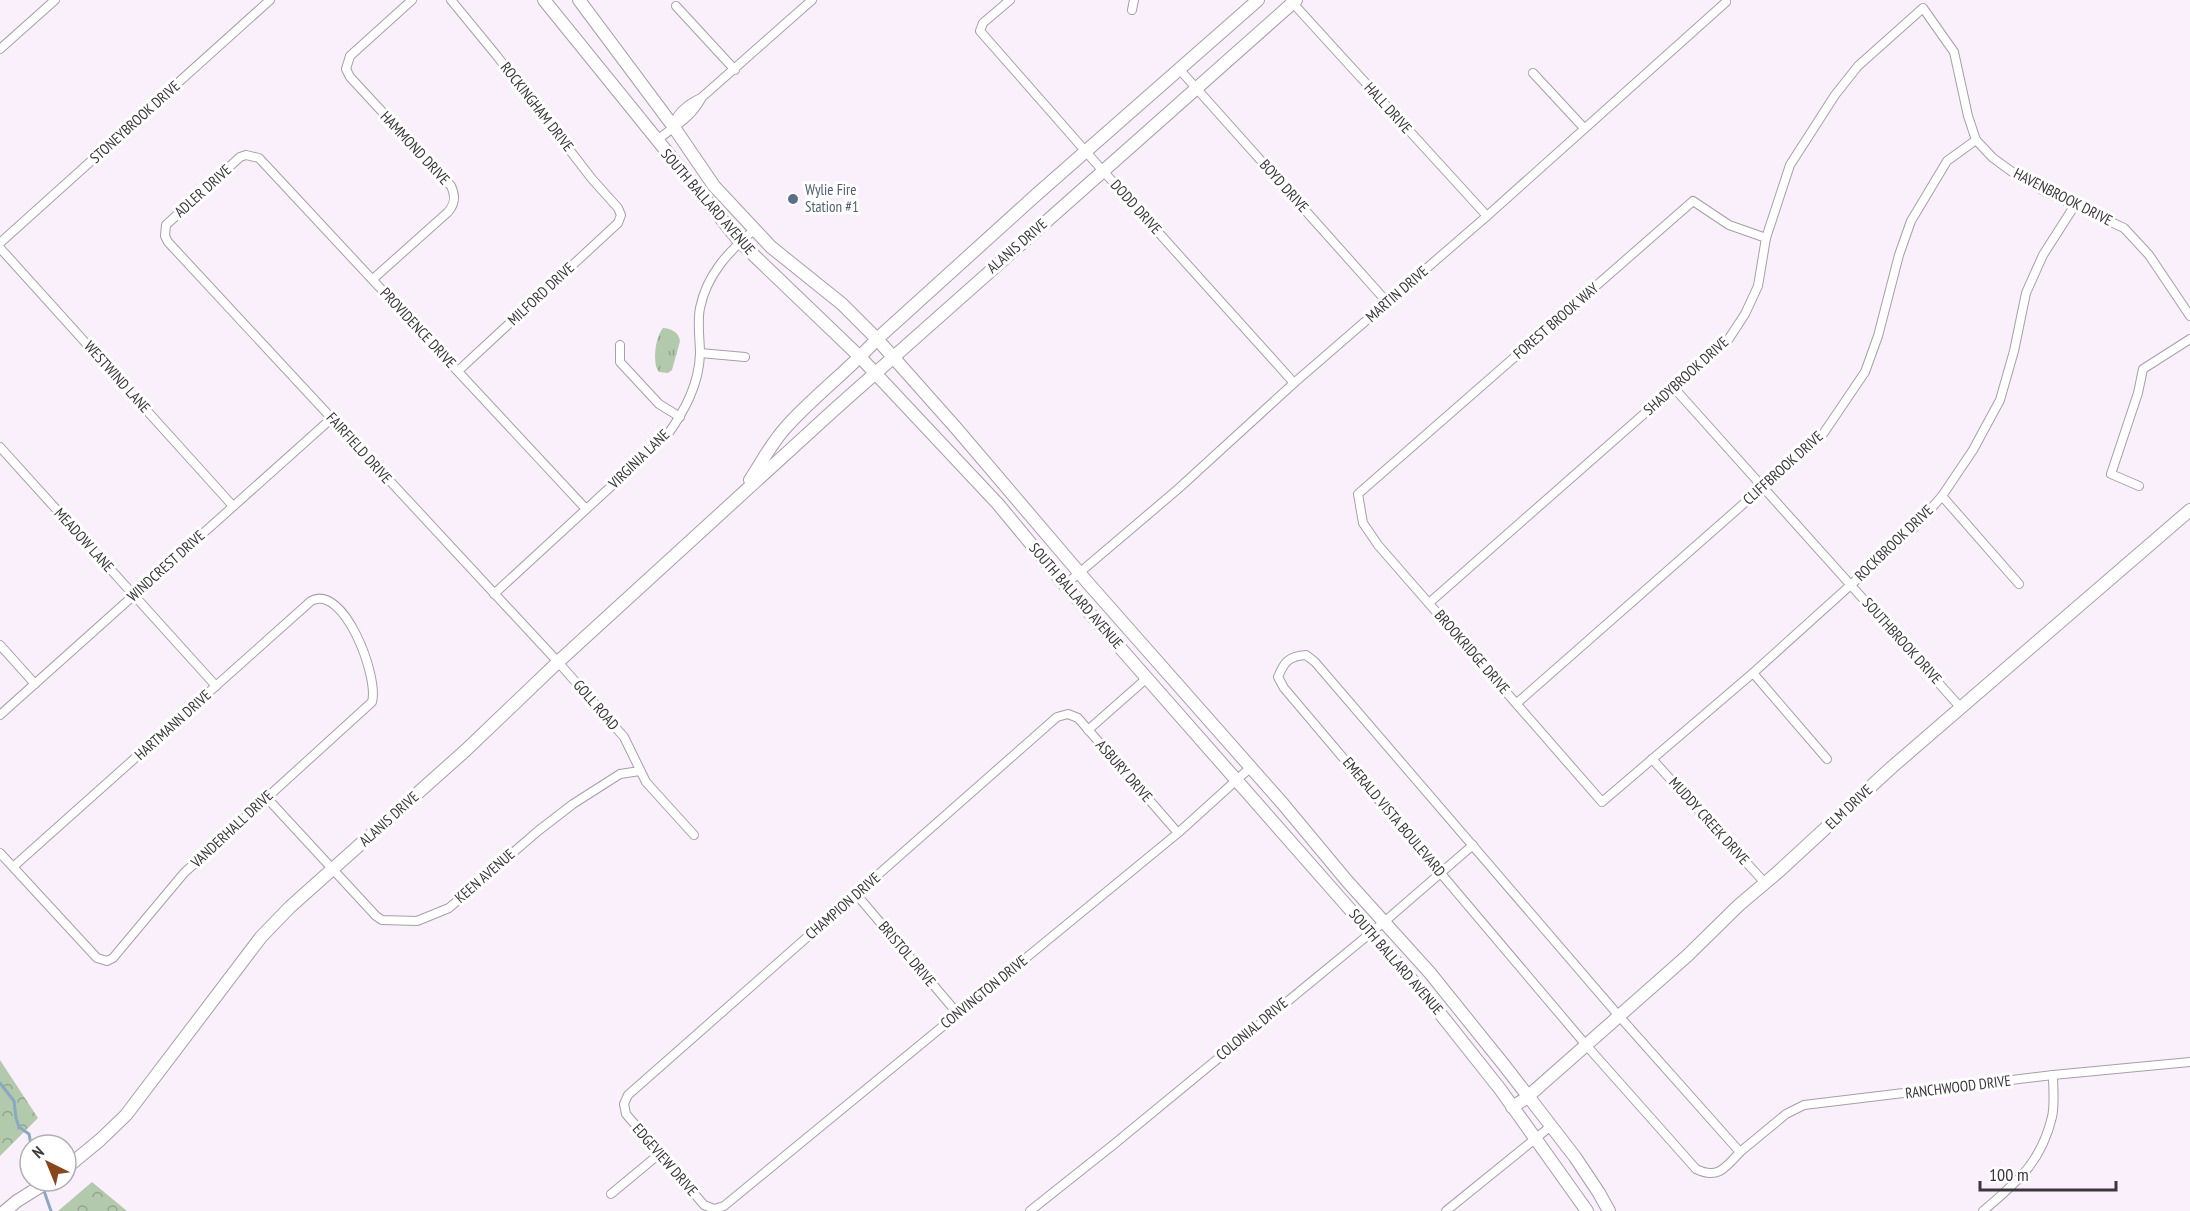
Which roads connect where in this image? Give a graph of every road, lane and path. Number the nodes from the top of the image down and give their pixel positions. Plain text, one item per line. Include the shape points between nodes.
1 (55, 0) edge
2 (270, 0) edge
3 (412, 0) edge
4 (451, 0) edge
5 (544, 0) edge
6 (579, 0) edge
7 (812, 0) edge
8 (1010, 0) edge
9 (1134, 0) edge
10 (1258, 0) edge
11 (1292, 1) edge
12 (1726, 2) dead end
13 (676, 6) dead end
14 (1923, 8) joint
15 (1132, 10) dead end
16 (0, 49) edge
17 (735, 70) junction
18 (1180, 70) junction
19 (1533, 73) dead end
20 (1197, 89) junction
21 (673, 126) junction
22 (1584, 128) junction
23 (1976, 140) junction
24 (656, 141) junction
25 (1086, 152) junction
26 (246, 155) joint
27 (1103, 171) junction
28 (2075, 205) junction
29 (621, 215) joint
30 (1487, 216) junction
31 (754, 230) junction
32 (165, 231) joint
33 (1766, 238) junction
34 (740, 242) junction
35 (0, 245) edge
36 (374, 279) junction
37 (1387, 302) junction
38 (2190, 316) edge
39 (877, 339) junction
40 (2190, 339) edge
41 (620, 345) dead end
42 (700, 353) junction
43 (745, 357) dead end
44 (860, 357) junction
45 (894, 357) junction
46 (458, 371) junction
47 (876, 374) junction
48 (1294, 383) junction
49 (1674, 388) junction
50 (680, 417) junction
51 (332, 418) junction
52 (0, 447) edge
53 (2139, 486) dead end
54 (1762, 488) junction
55 (1358, 494) joint
56 (741, 495) junction
57 (1942, 496) junction
58 (233, 506) junction
59 (586, 509) junction
60 (2190, 510) edge
61 (1079, 572) junction
62 (2019, 584) dead end
63 (1065, 585) junction
64 (1851, 585) junction
65 (494, 594) junction
66 (134, 595) junction
67 (1429, 603) junction
68 (0, 645) edge
69 (558, 662) junction
70 (1753, 673) junction
71 (1147, 678) junction
72 (35, 684) junction
73 (216, 686) junction
74 (1517, 704) junction
75 (368, 707) joint
76 (1961, 708) junction
77 (1068, 714) joint
78 (0, 715) edge
79 (1088, 730) junction
80 (1652, 759) junction
81 (1827, 759) dead end
82 (1251, 767) junction
83 (640, 771) junction
84 (1237, 779) junction
85 (266, 797) junction
86 (1602, 802) joint
87 (1178, 833) junction
88 (693, 836) dead end
89 (1473, 845) junction
90 (0, 853) edge
91 (13, 867) junction
92 (334, 868) junction
93 (1441, 871) junction
94 (1765, 883) junction
95 (856, 894) junction
96 (1384, 922) junction
97 (1370, 933) junction
98 (958, 1014) junction
99 (1619, 1016) junction
100 (1586, 1045) junction
101 (2190, 1062) edge
102 (2053, 1075) junction
103 (1528, 1096) junction
104 (624, 1104) joint
105 (1512, 1107) junction
106 (1551, 1126) junction
107 (1534, 1138) junction
108 (1740, 1152) junction
109 (658, 1155) junction
110 (78, 1158) edge
111 (30, 1193) edge
112 (611, 1194) dead end
113 (714, 1209) joint
114 (5, 1211) edge
115 (1030, 1211) edge
116 (1446, 1211) edge
117 (1587, 1211) edge
118 (1609, 1211) edge
119 (1983, 1211) edge

1 - 16 street
2 - 35 street, STONEYBROOK DRIVE
3 - 36 street, HAMMOND DRIVE via 346,64 350,77 452,186 455,197 452,208
4 - 29 street, ROCKINGHAM DRIVE
5 - 24 main road, SOUTH BALLARD AVENUE
6 - 21 main road, SOUTH BALLARD AVENUE
7 - 17 street
8 - 25 street, DODD DRIVE via 983,23 980,31
9 - 15 street
10 - 18 main road, ALANIS DRIVE
11 - 20 main road, ALANIS DRIVE
11 - 30 street, HALL DRIVE
12 - 22 street, MARTIN DRIVE
13 - 17 street
14 - 23 street, HAVENBROOK DRIVE via 1954,52
14 - 33 street, SHADYBROOK DRIVE via 1858,66 1835,95 1790,165
17 - 21 street via 701,98 681,124
18 - 20 street, BOYD DRIVE
18 - 25 main road, ALANIS DRIVE
19 - 22 street
20 - 27 main road, ALANIS DRIVE
20 - 37 street, BOYD DRIVE
21 - 24 street
21 - 31 main road, SOUTH BALLARD AVENUE via 714,186
22 - 30 street, MARTIN DRIVE
23 - 28 street, HAVENBROOK DRIVE via 2015,174
23 - 54 street, CLIFFBROOK DRIVE via 1947,161 1911,221 1865,372 1823,434
24 - 34 main road, SOUTH BALLARD AVENUE
25 - 27 street, DODD DRIVE
25 - 39 main road, ALANIS DRIVE
26 - 32 street, ADLER DRIVE via 170,221
26 - 36 street, PROVIDENCE DRIVE via 260,158
27 - 45 main road, ALANIS DRIVE
27 - 48 street, DODD DRIVE
28 - 38 street, HAVENBROOK DRIVE via 2124,228 2149,255
28 - 57 street, ROCKBROOK DRIVE via 2043,255 2026,293 2000,400
29 - 46 street, MILFORD DRIVE via 618,223
30 - 37 street, MARTIN DRIVE
31 - 34 street, VIRGINIA LANE
31 - 39 main road, SOUTH BALLARD AVENUE
32 - 51 street, FAIRFIELD DRIVE via 168,242
33 - 49 street, SHADYBROOK DRIVE via 1758,286 1745,314 1728,340
33 - 55 street, FOREST BROOK WAY via 1729,225 1693,201
34 - 42 street, VIRGINIA LANE via 717,266 706,287 700,308
34 - 44 main road, SOUTH BALLARD AVENUE
35 - 58 street, WESTWIND LANE
36 - 46 street, PROVIDENCE DRIVE
37 - 48 street, MARTIN DRIVE
39 - 44 main road, ALANIS DRIVE
39 - 45 main road, SOUTH BALLARD AVENUE
40 - 53 street via 2143,369 2111,474
41 - 50 street via 620,362 659,404
42 - 43 street
42 - 50 street, VIRGINIA LANE via 691,397
44 - 47 main road, SOUTH BALLARD AVENUE
44 - 56 main road, ALANIS DRIVE via 787,425
45 - 47 main road, ALANIS DRIVE
45 - 61 main road, SOUTH BALLARD AVENUE
46 - 59 street, PROVIDENCE DRIVE
47 - 56 main road, ALANIS DRIVE
47 - 63 main road, SOUTH BALLARD AVENUE via 998,504
48 - 61 street, MARTIN DRIVE via 1178,489
49 - 54 street, SOUTHBROOK DRIVE
49 - 67 street, SHADYBROOK DRIVE
50 - 59 street, VIRGINIA LANE via 668,434
51 - 58 street, WINDCREST DRIVE
51 - 65 street, FAIRFIELD DRIVE
52 - 66 street, MEADOW LANE
54 - 64 street, SOUTHBROOK DRIVE
54 - 74 street, CLIFFBROOK DRIVE
55 - 67 street, BROOKRIDGE DRIVE via 1363,523
56 - 69 main road, ALANIS DRIVE
57 - 62 street
57 - 64 street, ROCKBROOK DRIVE via 1915,527
58 - 66 street, WINDCREST DRIVE
59 - 65 street, VIRGINIA LANE
60 - 76 main road, ELM DRIVE
61 - 63 street, MARTIN DRIVE
61 - 82 main road, SOUTH BALLARD AVENUE
63 - 71 main road, SOUTH BALLARD AVENUE
64 - 70 street, ROCKBROOK DRIVE
64 - 76 street, SOUTHBROOK DRIVE
65 - 69 street, FAIRFIELD DRIVE
66 - 72 street, WINDCREST DRIVE
66 - 73 street, MEADOW LANE
67 - 74 street, BROOKRIDGE DRIVE
68 - 72 street
69 - 83 street, GOLL ROAD via 624,737
69 - 92 main road, ALANIS DRIVE
70 - 80 street, ROCKBROOK DRIVE
70 - 81 street
71 - 79 street
71 - 84 main road, SOUTH BALLARD AVENUE
72 - 78 street, WINDCREST DRIVE
73 - 75 street, HARTMANN DRIVE via 319,598 336,607 364,652 373,698
73 - 91 street, HARTMANN DRIVE
74 - 86 street, BROOKRIDGE DRIVE
75 - 85 street, VANDERHALL DRIVE
76 - 94 main road, ELM DRIVE
77 - 79 street, ASBURY DRIVE via 1078,718
77 - 95 street, CHAMPION DRIVE via 1057,717
79 - 87 street, ASBURY DRIVE
80 - 86 street, ROCKBROOK DRIVE
80 - 94 street, MUDDY CREEK DRIVE
82 - 84 street, CONVINGTON DRIVE
82 - 96 main road, SOUTH BALLARD AVENUE
83 - 88 street, GOLL ROAD
83 - 92 street, KEEN AVENUE via 620,774 573,804 449,908 417,921 382,920
84 - 87 street, CONVINGTON DRIVE
84 - 97 main road, SOUTH BALLARD AVENUE
85 - 91 street, VANDERHALL DRIVE via 184,873 118,954 107,961 97,958
85 - 92 street, KEEN AVENUE
87 - 98 street, CONVINGTON DRIVE
89 - 93 street, COLONIAL DRIVE
89 - 93 street, EMERALD VISTA BOULEVARD via 1315,662 1306,655 1292,656 1283,664 1278,677 1284,688
89 - 99 street, EMERALD VISTA BOULEVARD
90 - 91 street
92 - 110 main road, ALANIS DRIVE via 261,937 126,1115
93 - 96 street, COLONIAL DRIVE
93 - 100 street, EMERALD VISTA BOULEVARD
94 - 99 main road, ELM DRIVE
95 - 98 street, BRISTOL DRIVE
95 - 104 street, CHAMPION DRIVE via 628,1095
96 - 97 street, COLONIAL DRIVE
96 - 103 main road, SOUTH BALLARD AVENUE
97 - 105 main road, SOUTH BALLARD AVENUE via 1427,997
97 - 115 street, COLONIAL DRIVE
98 - 113 street, CONVINGTON DRIVE via 724,1206
99 - 100 main road, ELM DRIVE
99 - 108 street, EMERALD VISTA BOULEVARD
100 - 103 main road, ELM DRIVE
100 - 108 street, EMERALD VISTA BOULEVARD via 1696,1169 1706,1174 1717,1173
101 - 102 street, RANCHWOOD DRIVE
102 - 108 street, RANCHWOOD DRIVE via 1804,1105 1786,1114
102 - 119 street via 2052,1116 2038,1157 2015,1184
103 - 105 main road, ELM DRIVE
103 - 106 main road, SOUTH BALLARD AVENUE
104 - 109 street, EDGEVIEW DRIVE via 626,1114
105 - 107 main road, SOUTH BALLARD AVENUE
106 - 107 street
106 - 118 main road, SOUTH BALLARD AVENUE
107 - 116 street
107 - 117 main road, SOUTH BALLARD AVENUE
109 - 112 street
109 - 113 street, EDGEVIEW DRIVE via 704,1205
111 - 114 main road

